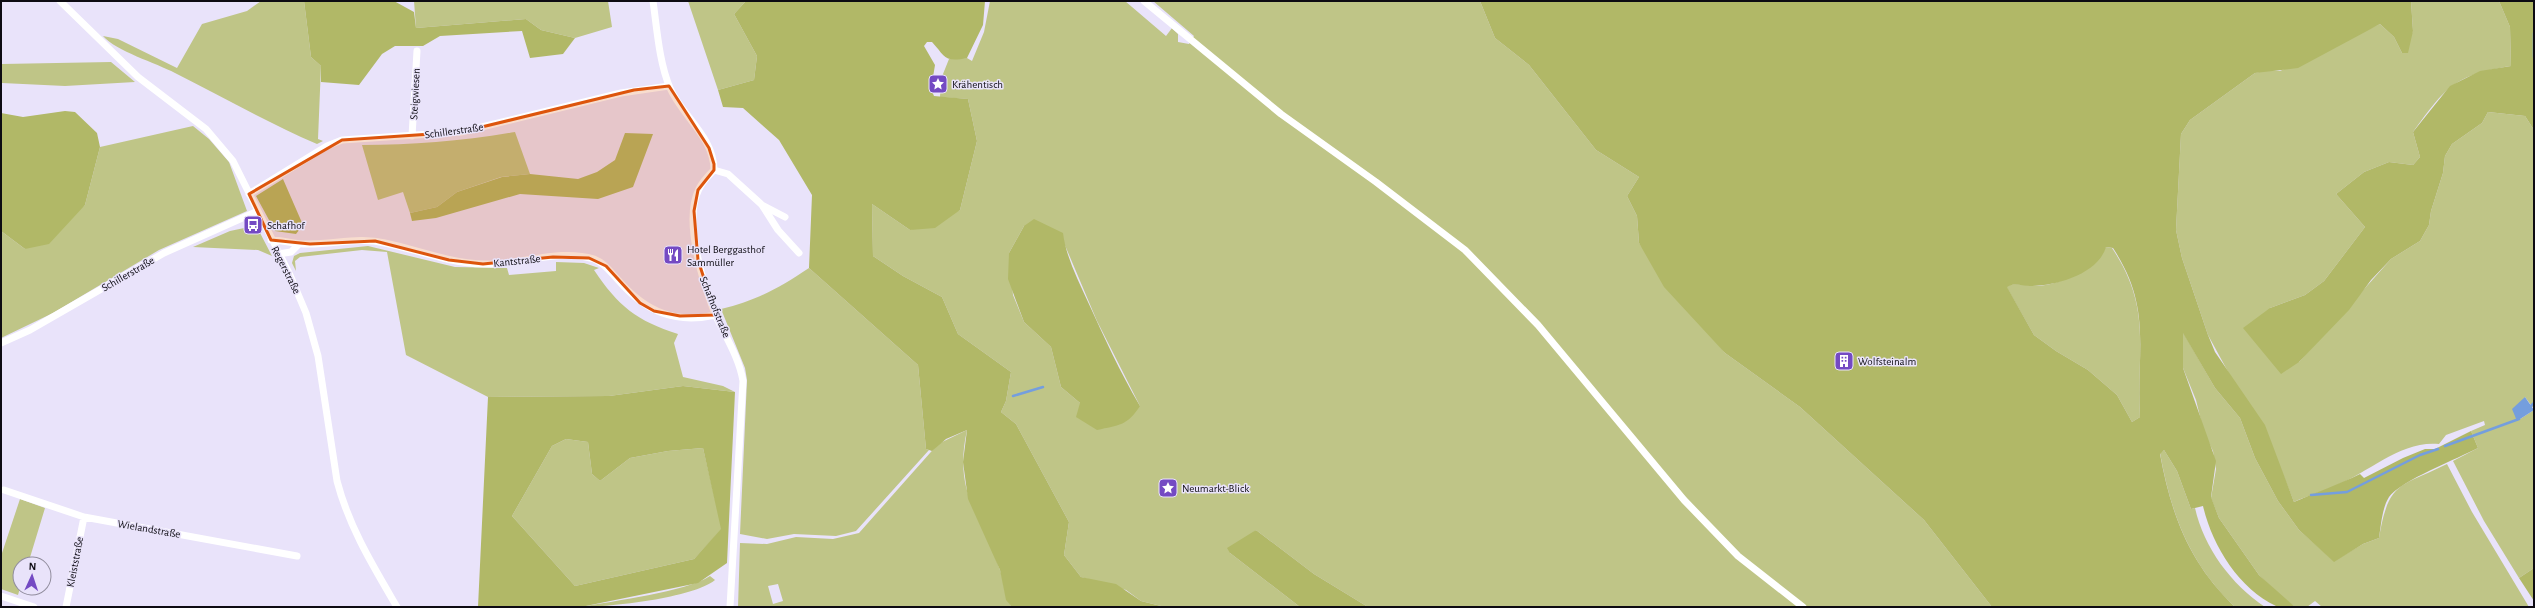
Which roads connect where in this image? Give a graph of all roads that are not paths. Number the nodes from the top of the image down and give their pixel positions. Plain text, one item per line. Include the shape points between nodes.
1 (60, 1) edge
2 (653, 1) edge
3 (1144, 1) edge
4 (417, 51) dead end
5 (669, 86) junction
6 (412, 136) junction
7 (714, 170) junction
8 (249, 194) junction
9 (762, 204) junction
10 (258, 211) junction
11 (785, 216) dead end
12 (271, 240) junction
13 (299, 244) junction
14 (799, 253) dead end
15 (278, 254) junction
16 (716, 315) junction
17 (1, 343) edge
18 (4, 490) dead end
19 (84, 517) junction
20 (297, 556) dead end
21 (1, 596) edge
22 (34, 607) edge
23 (66, 607) edge
24 (397, 607) edge
25 (730, 607) edge
26 (1803, 607) edge

1 - 8 street, Regerstraße via 138,77 217,140 233,161
2 - 5 street
3 - 26 street via 1281,114 1465,250 1538,325 1684,500 1738,556
4 - 6 street, Steigwiesen
5 - 6 street, Schillerstraße via 621,93 482,128 440,135
5 - 7 street via 709,148
6 - 8 street, Schillerstraße via 348,138 336,142
7 - 9 street via 736,179
7 - 16 street, Schafhofstraße via 698,190 694,226 701,274
8 - 10 street, Regerstraße
9 - 11 street
9 - 14 street via 778,230
10 - 12 street, Regerstraße
10 - 17 street, Schillerstraße via 164,253 30,330
12 - 13 street, Kantstraße via 289,240
12 - 15 street, Regerstraße
13 - 15 street, Kantstraße via 291,252
13 - 16 street, Kantstraße via 376,241 458,262 483,264 553,257 589,258 606,266 631,294 654,311 680,316
15 - 24 street, Regerstraße via 301,299 314,337 342,501 357,537
16 - 25 street, Schafhofstraße via 736,357 743,381
18 - 19 street, Wielandstraße
19 - 20 street, Wielandstraße
19 - 23 street, Kleiststraße
21 - 22 street

